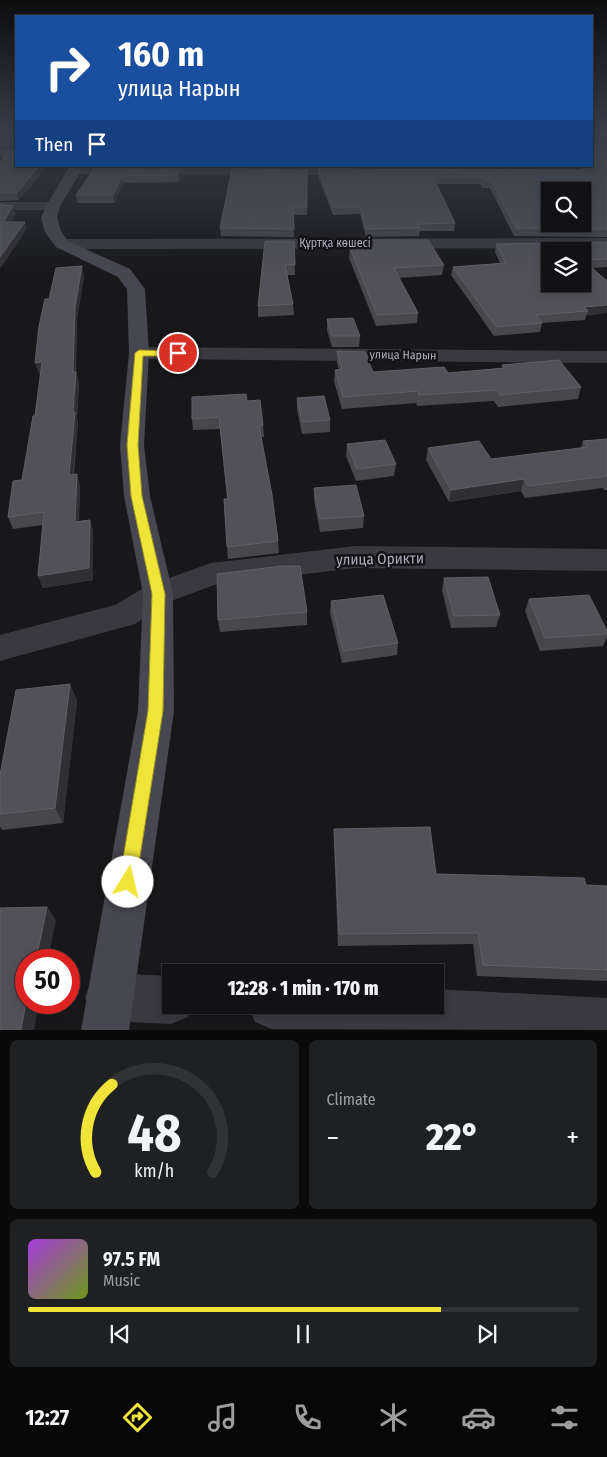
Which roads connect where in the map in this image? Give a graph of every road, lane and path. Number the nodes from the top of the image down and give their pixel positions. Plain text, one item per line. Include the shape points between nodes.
1 (69, 179) edge
2 (0, 206) edge
3 (53, 206) junction
4 (607, 243) edge
5 (62, 244) junction
6 (139, 353) junction
7 (607, 358) edge
8 (607, 560) edge
9 (158, 594) junction
10 (0, 648) edge
11 (162, 1002) edge
12 (107, 1013) edge
13 (444, 1014) edge
14 (607, 1022) edge

1 - 3 main road
2 - 3 street
3 - 5 main road via 49,218 53,232
4 - 5 street, Құртқа көшесі
5 - 6 main road via 106,262 124,273 136,289
6 - 7 street, улица Нарын
6 - 9 main road via 133,453 137,496
8 - 9 street, улица Орикти via 354,557 211,574
9 - 10 street, улица Орикти via 124,615
9 - 12 main road via 156,711
11 - 12 street
13 - 14 street

